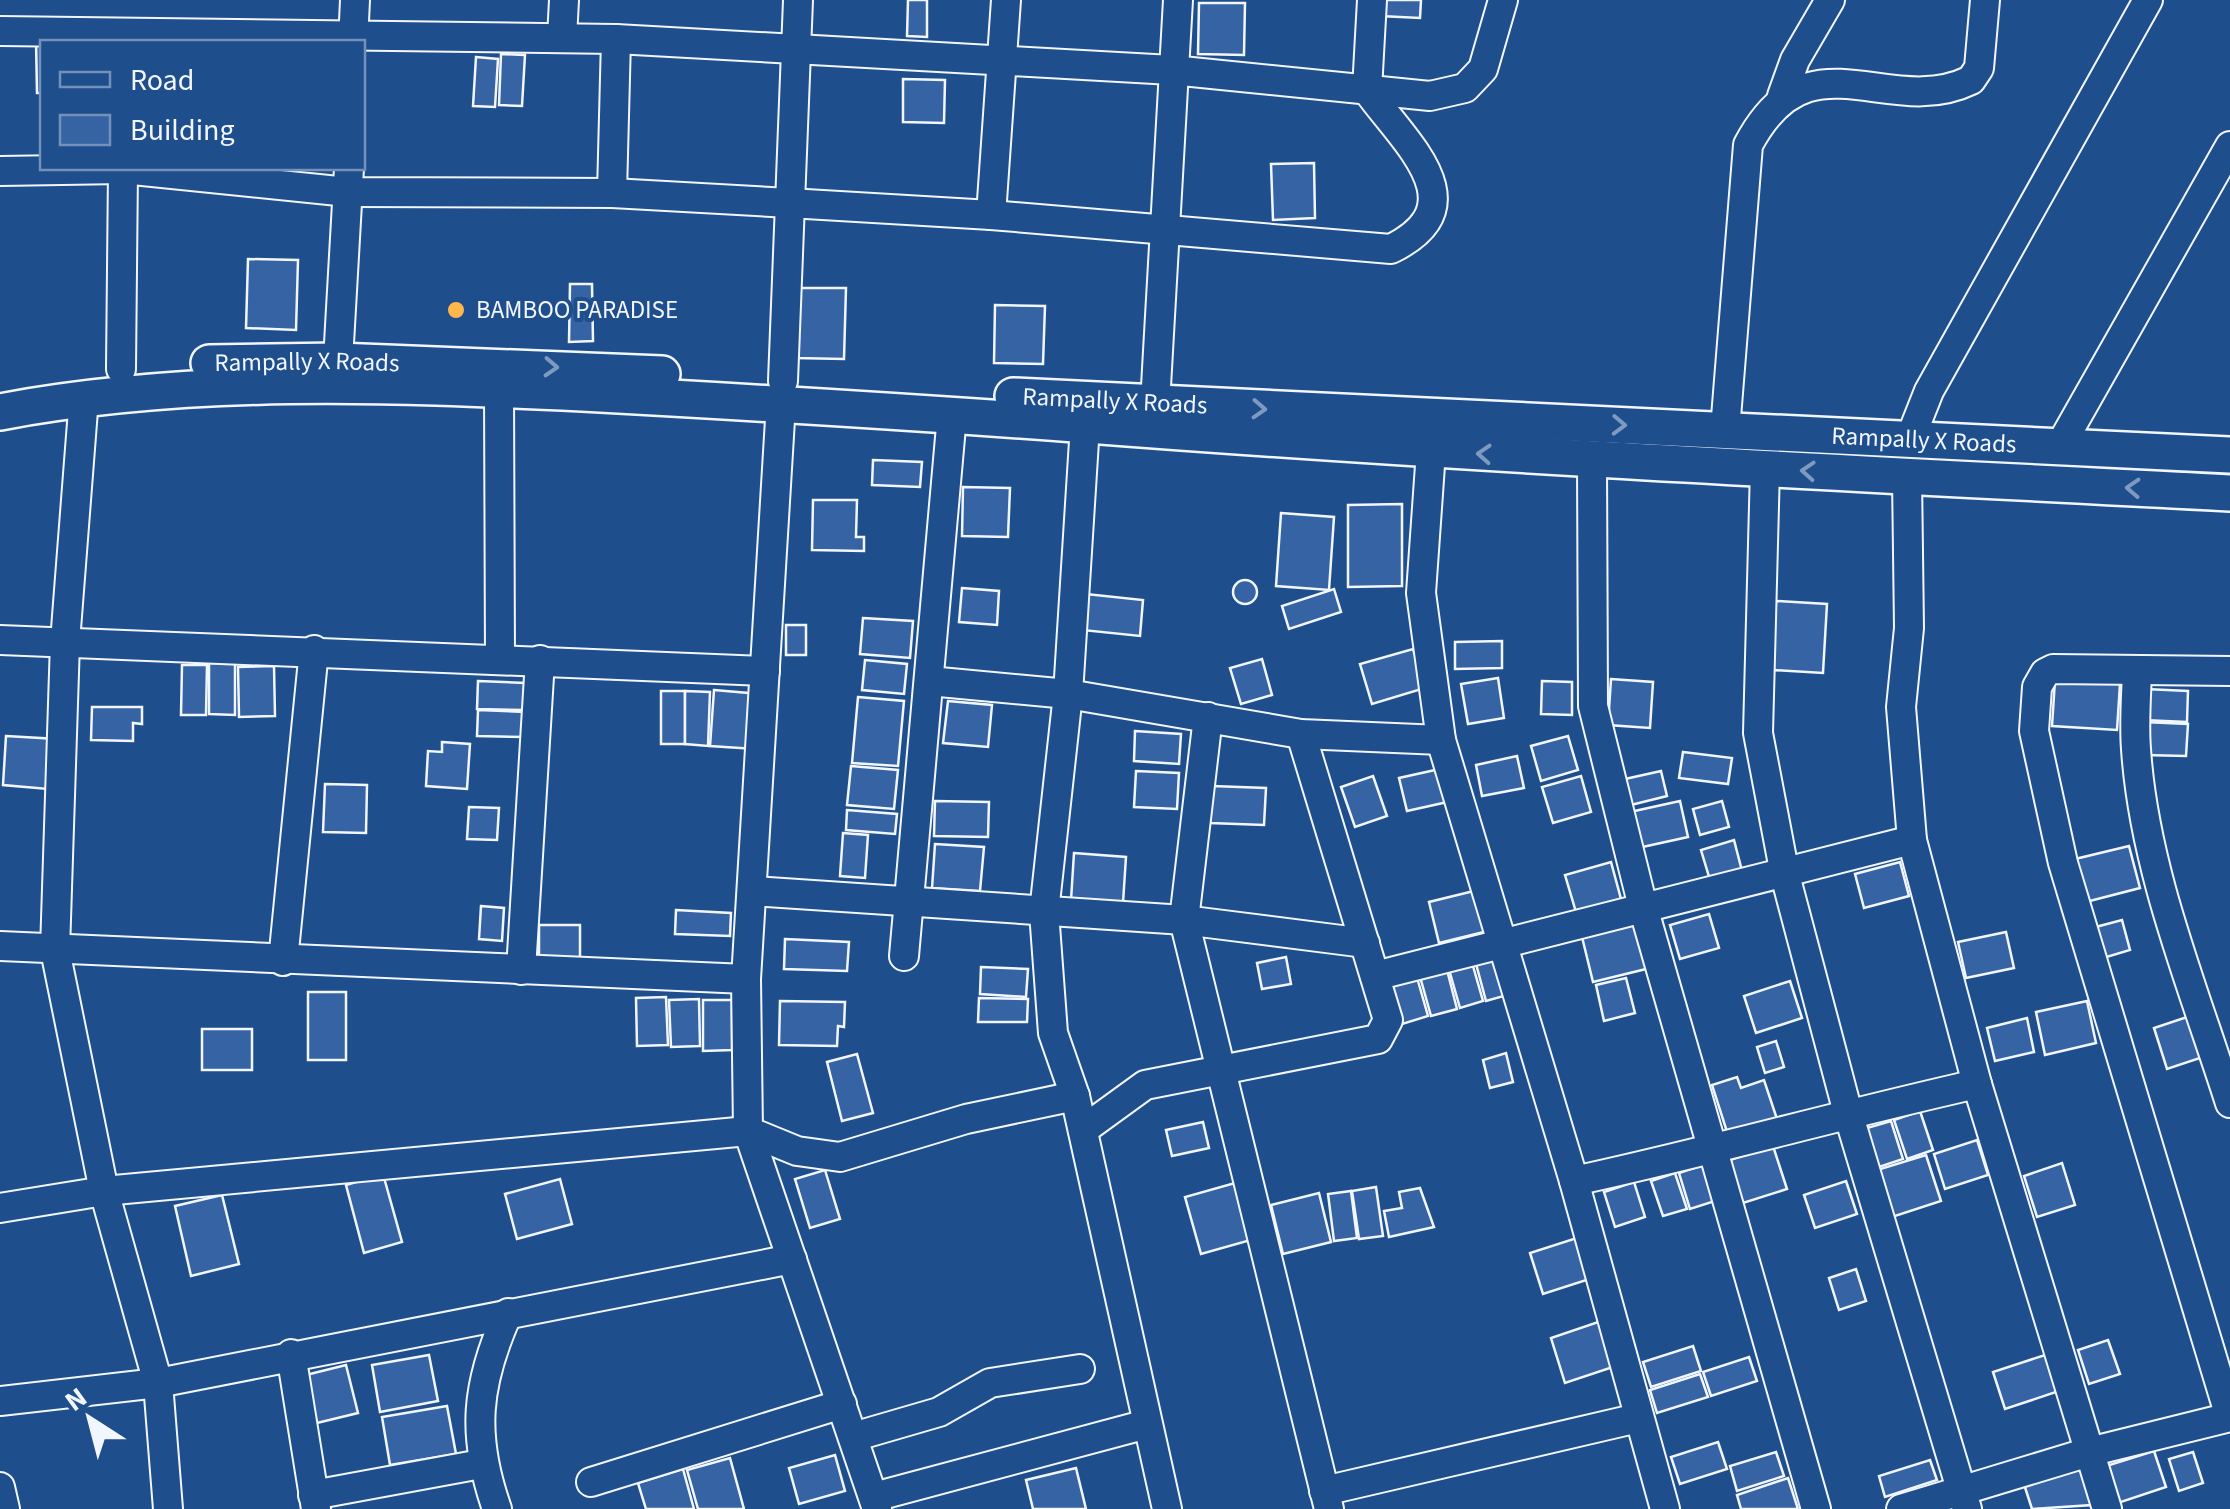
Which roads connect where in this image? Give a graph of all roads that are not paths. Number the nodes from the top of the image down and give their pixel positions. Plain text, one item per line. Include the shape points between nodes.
1 (355, 0) edge
2 (564, 0) edge
3 (798, 0) edge
4 (1006, 0) edge
5 (1178, 0) edge
6 (1372, 0) edge
7 (1503, 0) edge
8 (1830, 0) edge
9 (1985, 0) edge
10 (2148, 0) edge
11 (0, 31) edge
12 (353, 38) edge
13 (562, 38) junction
14 (616, 39) junction
15 (795, 50) junction
16 (1000, 62) junction
17 (1172, 70) junction
18 (1367, 90) junction
19 (1782, 96) junction
20 (2230, 146) edge
21 (62, 170) edge
22 (123, 170) edge
23 (143, 170) edge
24 (0, 171) edge
25 (348, 180) edge
26 (612, 193) junction
27 (789, 203) junction
28 (992, 215) junction
29 (1168, 230) junction
30 (338, 361) junction
31 (121, 369) junction
32 (0, 388) edge
33 (499, 390) junction
34 (782, 392) junction
35 (84, 396) junction
36 (1155, 404) junction
37 (0, 412) edge
38 (952, 415) junction
39 (1085, 425) junction
40 (1675, 427) junction
41 (1726, 430) junction
42 (1910, 439) junction
43 (2060, 446) junction
44 (1431, 451) junction
45 (2230, 455) edge
46 (1592, 461) junction
47 (1670, 464) junction
48 (1765, 468) junction
49 (1907, 478) junction
50 (2230, 493) edge
51 (0, 640) edge
52 (65, 642) junction
53 (314, 650) junction
54 (500, 658) junction
55 (540, 660) junction
56 (765, 671) junction
57 (2230, 671) edge
58 (2137, 673) junction
59 (928, 680) junction
60 (1068, 694) junction
61 (1208, 717) junction
62 (1302, 734) junction
63 (1442, 740) junction
64 (1912, 840) junction
65 (1785, 876) junction
66 (753, 892) junction
67 (912, 900) junction
68 (1643, 906) junction
69 (1044, 912) junction
70 (1184, 920) junction
71 (1504, 941) junction
72 (1366, 943) junction
73 (0, 946) edge
74 (54, 950) junction
75 (904, 956) dead end
76 (283, 961) junction
77 (521, 970) junction
78 (1375, 976) junction
79 (746, 979) junction
80 (1220, 1066) junction
81 (1976, 1084) junction
82 (1075, 1096) junction
83 (2230, 1103) edge
84 (1848, 1113) junction
85 (1082, 1130) junction
86 (748, 1132) junction
87 (1712, 1152) junction
88 (1574, 1181) junction
89 (104, 1190) junction
90 (0, 1208) edge
91 (792, 1259) junction
92 (508, 1312) junction
93 (290, 1354) junction
94 (1080, 1369) dead end
95 (158, 1383) junction
96 (0, 1401) edge
97 (842, 1404) junction
98 (2230, 1417) edge
99 (1638, 1418) junction
100 (1146, 1424) junction
101 (854, 1437) junction
102 (2089, 1452) junction
103 (481, 1464) junction
104 (592, 1482) dead end
105 (0, 1488) edge
106 (1326, 1500) edge
107 (1965, 1500) edge
108 (315, 1502) edge
109 (876, 1503) edge
110 (4, 1509) edge
111 (168, 1509) edge
112 (497, 1509) edge
113 (1167, 1509) edge
114 (1665, 1509) edge
115 (1816, 1509) edge
116 (1901, 1509) edge
117 (2107, 1509) edge

1 - 12 street
2 - 13 street
3 - 15 street
4 - 16 street
5 - 17 street
6 - 18 street
7 - 18 street via 1483,68 1465,88 1430,96
8 - 19 street
9 - 19 street via 1971,80 1938,89 1817,84
10 - 42 street via 1929,391
11 - 12 street
12 - 13 street
13 - 14 street
14 - 15 street
14 - 26 street
15 - 16 street
15 - 27 street
16 - 17 street
16 - 28 street
17 - 18 street
17 - 29 street
18 - 29 street via 1424,166 1434,201 1430,221 1417,236 1391,250
19 - 41 street via 1748,144
20 - 43 street
21 - 24 street
22 - 31 street
23 - 25 street
25 - 26 street
25 - 30 street
26 - 27 street
27 - 28 street
27 - 34 street
28 - 29 street
29 - 36 street
30 - 31 main road, Rampally X Roads
30 -> 34 main road, Rampally X Roads via 542,366
31 - 32 main road, Rampally X Roads
33 - 34 main road
33 - 35 main road via 196,386
33 - 54 street
34 - 36 main road, Rampally X Roads
34 - 38 main road
34 - 56 street
35 - 37 main road
35 - 52 street
36 -> 40 main road, Rampally X Roads
38 - 39 main road
38 - 59 street
39 - 44 main road
39 - 60 street
40 - 41 main road, Rampally X Roads
40 - 47 main road
41 - 42 main road, Rampally X Roads
42 - 43 main road, Rampally X Roads
43 - 45 main road, Rampally X Roads
46 -> 44 main road
44 - 63 street via 1421,593
46 - 47 main road
46 - 68 street via 1593,706
47 - 48 main road
49 -> 48 main road
48 - 65 street via 1758,732
50 -> 49 main road
49 - 64 street via 1909,628 1901,725
51 - 52 street
52 - 53 street
52 - 74 street
53 - 54 street
53 - 76 street
54 - 55 street
55 - 56 street
55 - 77 street
56 - 66 street
57 - 58 street
58 - 83 street via 2136,749 2145,811 2164,896
58 - 98 street via 2045,673 2037,687 2034,731 2077,914
59 - 60 street
59 - 67 street
60 - 61 street
60 - 69 street
61 - 62 street
61 - 70 street
62 - 63 street
62 - 72 street
63 - 71 street
64 - 65 street
64 - 81 street
65 - 68 street
65 - 84 street
66 - 67 street
66 - 79 street
67 - 69 street
67 - 75 street
68 - 71 street
68 - 87 street
69 - 70 street
69 - 82 street via 1053,1033
70 - 72 street
70 - 80 street
71 - 78 street
71 - 88 street
72 - 78 street
73 - 74 street
74 - 76 street
74 - 89 street
76 - 77 street
77 - 79 street
78 - 80 street via 1388,1020 1378,1038
79 - 86 street
80 - 85 street via 1145,1085
80 - 106 street
81 - 84 street
81 - 102 street
82 - 85 street
82 - 86 street via 966,1119 840,1157 797,1151
84 - 87 street
84 - 107 street
85 - 100 street
86 - 89 street
86 - 91 street
87 - 88 street
87 - 115 street
88 - 99 street
89 - 90 street
89 - 95 street
91 - 92 street
91 - 97 street
92 - 93 street
92 - 103 street via 480,1390
93 - 95 street
93 - 108 street
94 - 101 street via 990,1384 939,1412
95 - 96 street
95 - 111 street
97 - 101 street
97 - 104 street
98 - 102 street
99 - 106 street
99 - 114 street
100 - 109 street
100 - 113 street
101 - 109 street
102 - 107 street
102 - 117 street
103 - 108 street
103 - 112 street
105 - 110 street
107 - 116 street

